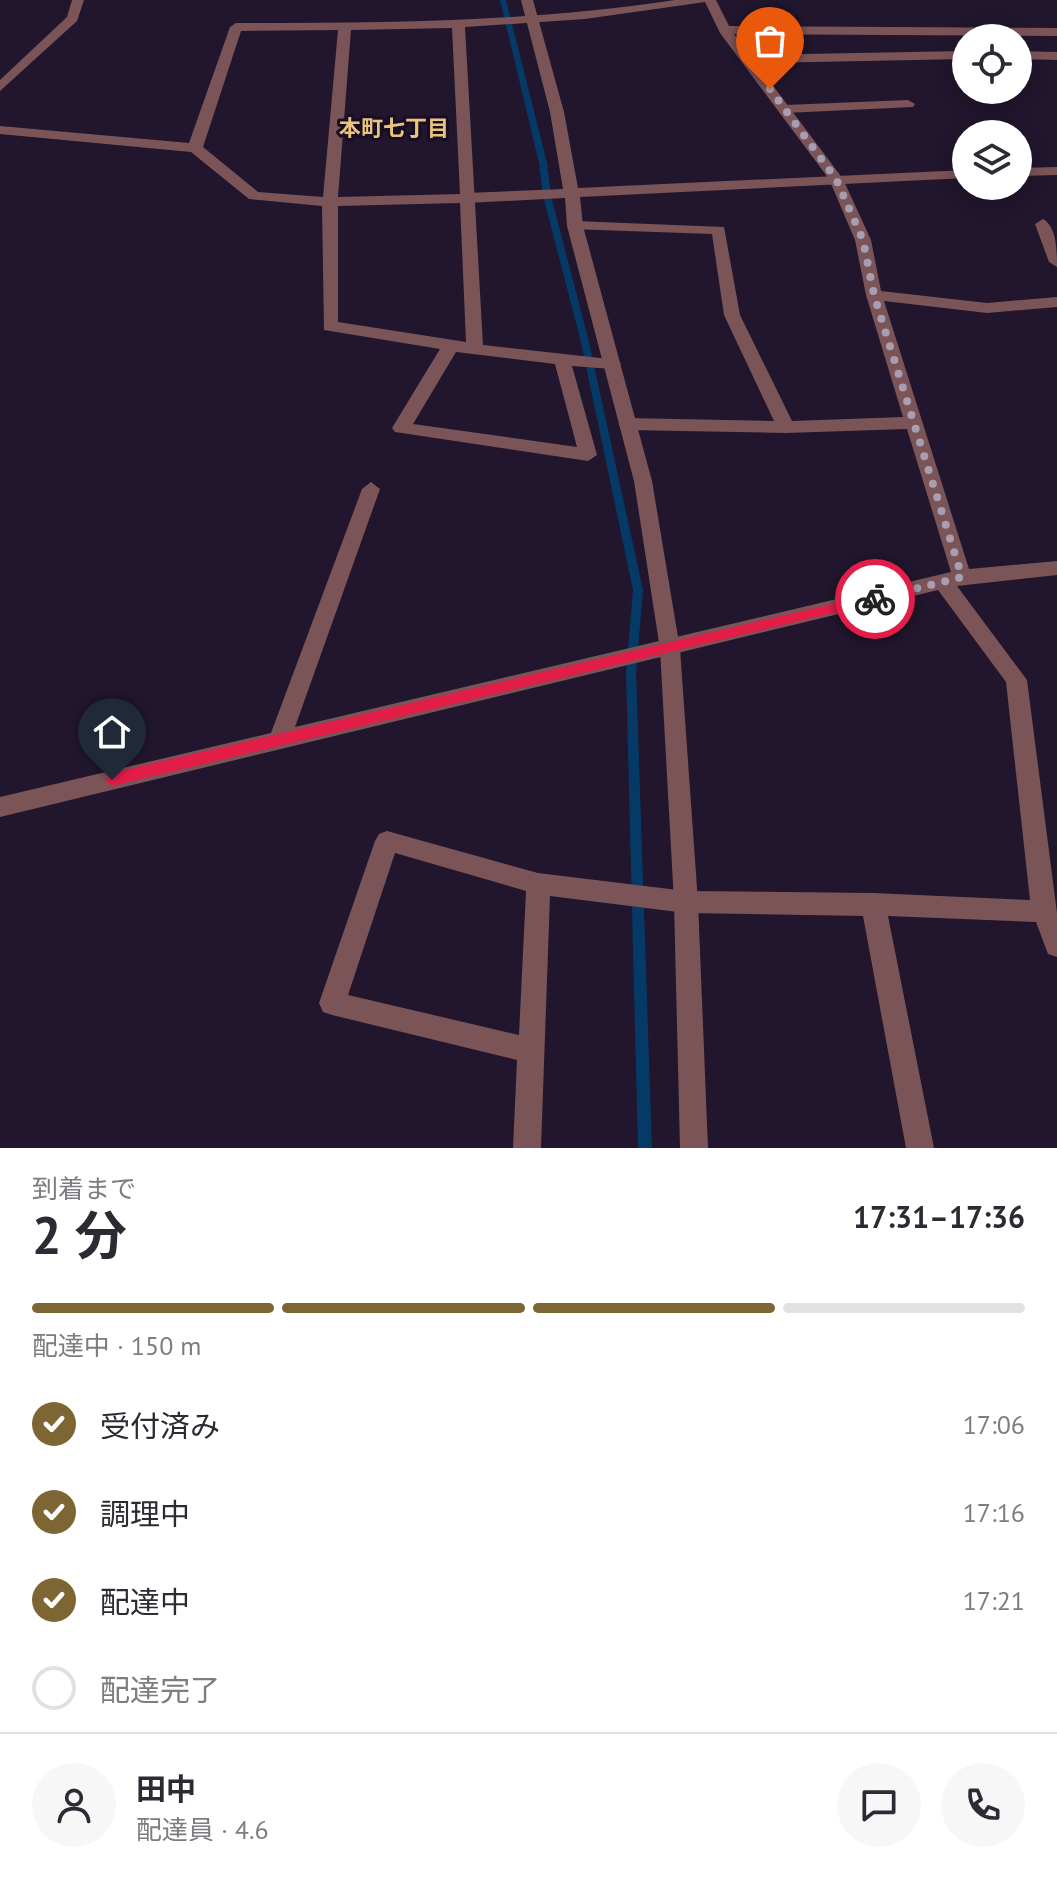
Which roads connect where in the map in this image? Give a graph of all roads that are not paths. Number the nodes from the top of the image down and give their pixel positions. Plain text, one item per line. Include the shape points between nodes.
1 (78, 0) edge
2 (700, 0) edge
3 (710, 0) edge
4 (530, 10) edge
5 (458, 22) junction
6 (345, 27) junction
7 (725, 30) junction
8 (1057, 32) edge
9 (952, 55) edge
10 (1032, 55) edge
11 (1057, 56) edge
12 (748, 59) junction
13 (0, 87) edge
14 (908, 104) dead end
15 (785, 109) junction
16 (0, 130) edge
17 (195, 148) junction
18 (1057, 171) edge
19 (1032, 172) edge
20 (952, 175) edge
21 (836, 179) junction
22 (572, 191) junction
23 (466, 198) junction
24 (330, 202) junction
25 (1043, 224) dead end
26 (575, 226) junction
27 (1057, 262) edge
28 (874, 295) junction
29 (1057, 302) edge
30 (475, 346) junction
31 (450, 347) junction
32 (562, 359) junction
33 (612, 364) junction
34 (915, 423) junction
35 (627, 424) junction
36 (786, 427) junction
37 (371, 489) dead end
38 (1057, 568) edge
39 (952, 580) junction
40 (670, 649) junction
41 (280, 739) junction
42 (0, 807) edge
43 (1048, 878) edge
44 (538, 884) junction
45 (686, 902) junction
46 (873, 904) junction
47 (1044, 911) junction
48 (1057, 946) edge
49 (531, 1051) junction
50 (527, 1148) edge
51 (694, 1148) edge
52 (920, 1148) edge

1 - 13 street via 73,18
2 - 4 street via 640,10
3 - 7 street
4 - 5 street
4 - 22 street via 539,31
5 - 6 street
5 - 23 street
6 - 17 street via 236,27
6 - 24 street
7 - 8 street
7 - 12 street
9 - 12 street
10 - 11 street
12 - 15 street
14 - 15 street
15 - 21 street
16 - 17 street
17 - 24 street via 254,196
18 - 19 street
20 - 21 street
21 - 22 street
21 - 28 street via 863,240
22 - 23 street
22 - 26 street
23 - 24 street
23 - 30 street
24 - 31 street via 330,326
25 - 27 street
26 - 33 street
26 - 36 street via 719,230 732,315
28 - 29 street via 987,308
28 - 34 street
30 - 31 street
30 - 32 street
31 - 32 street via 401,428 588,455
32 - 33 street
33 - 35 street
34 - 36 street
34 - 39 street
35 - 36 street
35 - 40 street via 643,481
37 - 41 street
38 - 39 street
39 - 40 street
39 - 43 street via 1016,680
40 - 41 street
40 - 45 street
41 - 42 street
43 - 47 street
44 - 45 street
44 - 49 street
44 - 49 street via 387,841 332,1003
45 - 46 street
45 - 51 street
46 - 47 street
46 - 52 street
47 - 48 street
49 - 50 street

